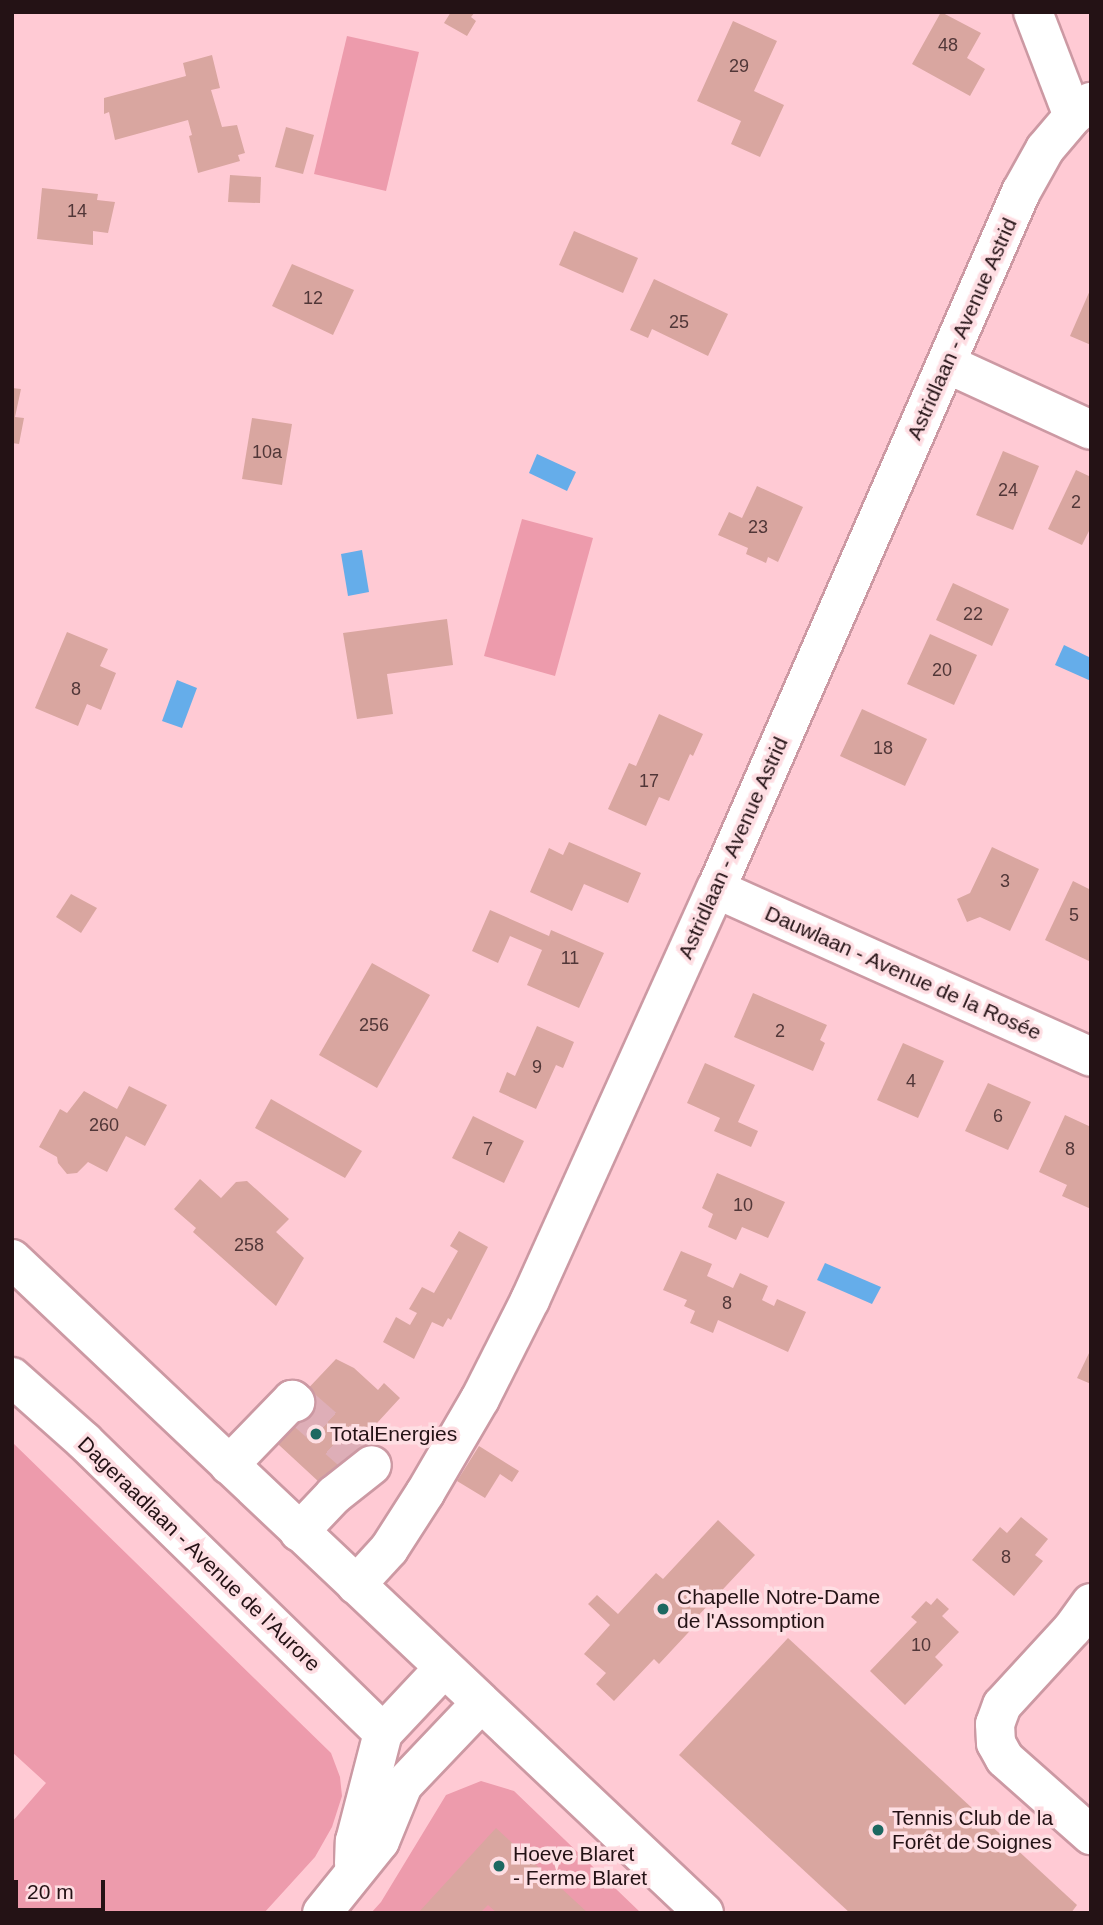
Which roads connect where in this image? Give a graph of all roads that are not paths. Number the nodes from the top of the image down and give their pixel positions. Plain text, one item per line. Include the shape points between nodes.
1 (1033, 12) edge
2 (1082, 109) edge
3 (947, 364) junction
4 (1091, 430) edge
5 (716, 889) junction
6 (1091, 1057) edge
7 (12, 1259) edge
8 (12, 1377) edge
9 (295, 1402) dead end
10 (229, 1465) junction
11 (425, 1493) junction
12 (299, 1532) junction
13 (356, 1586) junction
14 (1091, 1603) edge
15 (444, 1668) junction
16 (481, 1703) junction
17 (383, 1733) junction
18 (1091, 1836) edge
19 (354, 1870) junction
20 (323, 1913) edge
21 (704, 1913) edge

1 - 2 street
2 - 3 street, Astridlaan - Avenue Astrid via 1045,149 1021,192
3 - 4 street
3 - 5 street, Astridlaan - Avenue Astrid
5 - 6 street, Dauwlaan - Avenue de la Rosée
5 - 11 street, Astridlaan - Avenue Astrid via 566,1224 480,1399
7 - 10 street
8 - 17 street, Dageraadlaan - Avenue de l'Aurore
9 - 10 street via 292,1399
10 - 12 street
11 - 12 street via 366,1462
11 - 13 street, Astridlaan - Avenue Astrid via 389,1549
12 - 13 street
13 - 15 street
14 - 18 street via 1002,1705 995,1724 996,1743 1005,1759
15 - 16 street
15 - 17 street
16 - 19 street via 403,1785 380,1841
16 - 21 street
17 - 19 street via 355,1841
19 - 20 street

